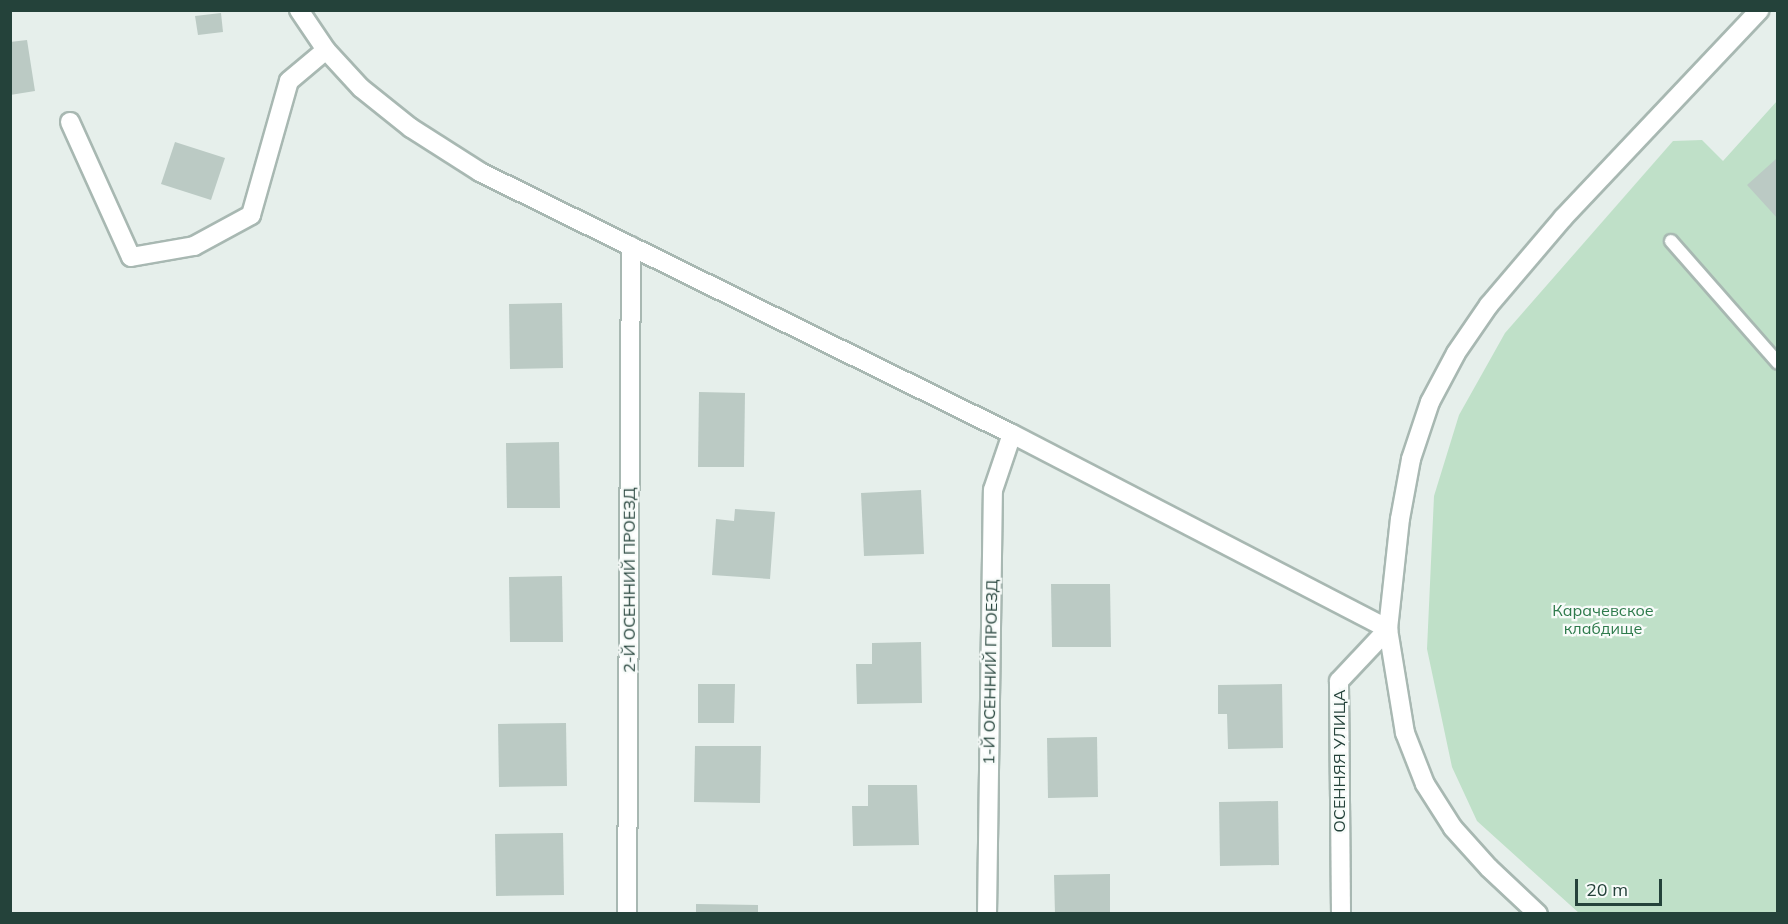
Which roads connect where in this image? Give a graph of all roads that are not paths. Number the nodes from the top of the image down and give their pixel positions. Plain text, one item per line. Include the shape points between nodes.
1 (299, 10) edge
2 (1760, 10) edge
3 (326, 50) junction
4 (70, 122) dead end
5 (1671, 241) dead end
6 (631, 246) junction
7 (1778, 363) edge
8 (1012, 434) junction
9 (1389, 629) junction
10 (627, 914) edge
11 (987, 914) edge
12 (1341, 914) edge
13 (1538, 914) edge

1 - 3 street
2 - 9 street via 1563,218 1489,305 1456,353 1430,402 1411,459 1400,519
3 - 4 street via 289,81 251,215 194,246 131,257
3 - 6 street via 361,88 402,121 480,172
5 - 7 lane
6 - 8 street
6 - 10 street, 2-Й ОСЕННИЙ ПРОЕЗД
8 - 9 street
8 - 11 street, 1-Й ОСЕННИЙ ПРОЕЗД via 993,489
9 - 12 street, ОСЕННЯЯ УЛИЦА via 1339,681
9 - 13 street via 1405,733 1425,784 1454,828

